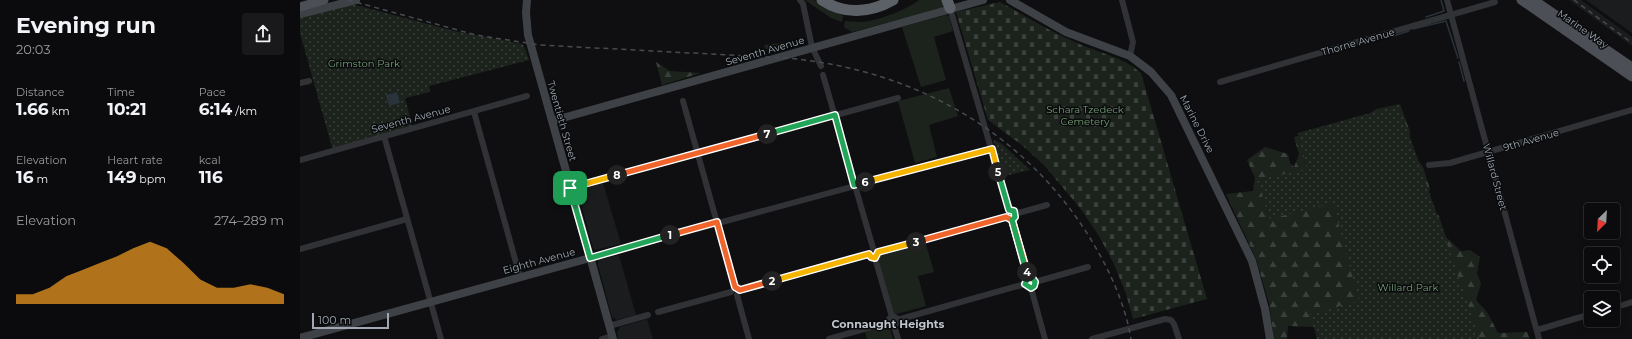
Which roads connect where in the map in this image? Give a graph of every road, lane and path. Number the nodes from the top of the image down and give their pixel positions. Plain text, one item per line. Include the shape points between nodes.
1 (324, 0) edge
2 (343, 0) edge
3 (356, 0) edge
4 (800, 0) edge
5 (822, 0) edge
6 (834, 0) edge
7 (877, 0) edge
8 (893, 0) edge
9 (983, 0) edge
10 (1010, 0) edge
11 (1122, 0) edge
12 (1447, 0) edge
13 (1521, 0) edge
14 (1534, 0) edge
15 (527, 1) edge
16 (1495, 2) dead end
17 (949, 4) edge
18 (300, 7) edge
19 (315, 10) junction
20 (300, 14) edge
21 (1451, 16) junction
22 (812, 47) junction
23 (1130, 56) junction
24 (821, 66) dead end
25 (1632, 67) edge
26 (823, 75) dead end
27 (1632, 77) edge
28 (309, 81) dead end
29 (1220, 82) dead end
30 (300, 84) edge
31 (527, 96) dead end
32 (898, 98) dead end
33 (683, 101) dead end
34 (1632, 110) edge
35 (474, 112) junction
36 (835, 115) junction
37 (552, 121) junction
38 (384, 136) junction
39 (992, 149) junction
40 (1488, 152) junction
41 (698, 153) junction
42 (300, 160) edge
43 (1429, 165) dead end
44 (854, 185) junction
45 (570, 188) junction
46 (1047, 205) dead end
47 (1009, 210) junction
48 (1015, 214) junction
49 (1006, 217) junction
50 (407, 219) junction
51 (1012, 220) junction
52 (717, 222) junction
53 (300, 248) edge
54 (875, 253) junction
55 (590, 258) junction
56 (1088, 267) dead end
57 (520, 277) junction
58 (1028, 278) junction
59 (1035, 282) junction
60 (1025, 284) junction
61 (1031, 288) junction
62 (736, 291) junction
63 (431, 302) junction
64 (1632, 302) edge
65 (1620, 306) edge
66 (658, 312) dead end
67 (648, 315) dead end
68 (1584, 316) edge
69 (893, 321) junction
70 (609, 326) junction
71 (1537, 330) junction
72 (300, 338) edge
73 (612, 338) edge
74 (441, 339) edge
75 (602, 339) edge
76 (749, 339) edge
77 (829, 339) edge
78 (898, 339) edge
79 (1045, 339) edge
80 (1092, 339) edge
81 (1179, 339) edge
82 (1270, 339) edge
83 (1539, 339) edge

1 - 18 main road
2 - 19 street
3 - 19 street
4 - 22 street
5 - 8 highway via 839,9 856,11 873,9
6 - 7 highway via 865,4
9 - 17 street, Seventh Avenue
10 - 23 street, Marine Drive via 1066,32
11 - 23 street via 1133,42
12 - 21 street, Willard Street
13 - 27 main road, Marine Way
14 - 25 main road, Marine Way
15 - 37 street, Twentieth Street via 528,35
16 - 21 street, Thorne Avenue
17 - 22 street, Seventh Avenue
17 - 39 street
19 - 20 street
21 - 29 street, Thorne Avenue
21 - 40 street, Willard Street
22 - 24 street
22 - 37 street, Seventh Avenue
23 - 82 street, Marine Drive via 1161,82 1187,125 1252,261
26 - 36 street
28 - 30 street
31 - 35 street, Seventh Avenue
32 - 36 street
33 - 41 street
34 - 40 street, 9th Avenue
35 - 38 street, Seventh Avenue
35 - 57 street
36 - 41 street
36 - 44 street
37 - 45 street, Twentieth Street
38 - 42 street, Seventh Avenue
38 - 50 street
39 - 44 street, Eighth Avenue
39 - 47 street
40 - 43 street, 9th Avenue via 1450,163
40 - 71 street, Willard Street
41 - 45 street
41 - 52 street
44 - 52 street, Eighth Avenue
44 - 54 street
45 - 55 street, Twentieth Street
46 - 48 street
47 - 48 street
47 - 49 street
48 - 51 street
49 - 51 street
49 - 54 street
50 - 53 street
50 - 63 street
51 - 58 street
52 - 55 street, Eighth Avenue
52 - 62 street
54 - 62 street via 869,251 869,254
54 - 69 street
55 - 57 street, Eighth Avenue
55 - 70 street, Twentieth Street
56 - 59 street
57 - 63 street, Eighth Avenue
58 - 59 street
58 - 60 street
59 - 61 street
60 - 61 street
60 - 69 street
61 - 79 street
62 - 66 street
62 - 76 street
63 - 72 street, Eighth Avenue
63 - 74 street
64 - 65 street
67 - 70 street
68 - 71 street
69 - 77 street
69 - 78 street
70 - 73 street, Twentieth Street
71 - 83 street, Willard Street
73 - 75 street
80 - 81 street via 1165,319 1171,320 1174,324

